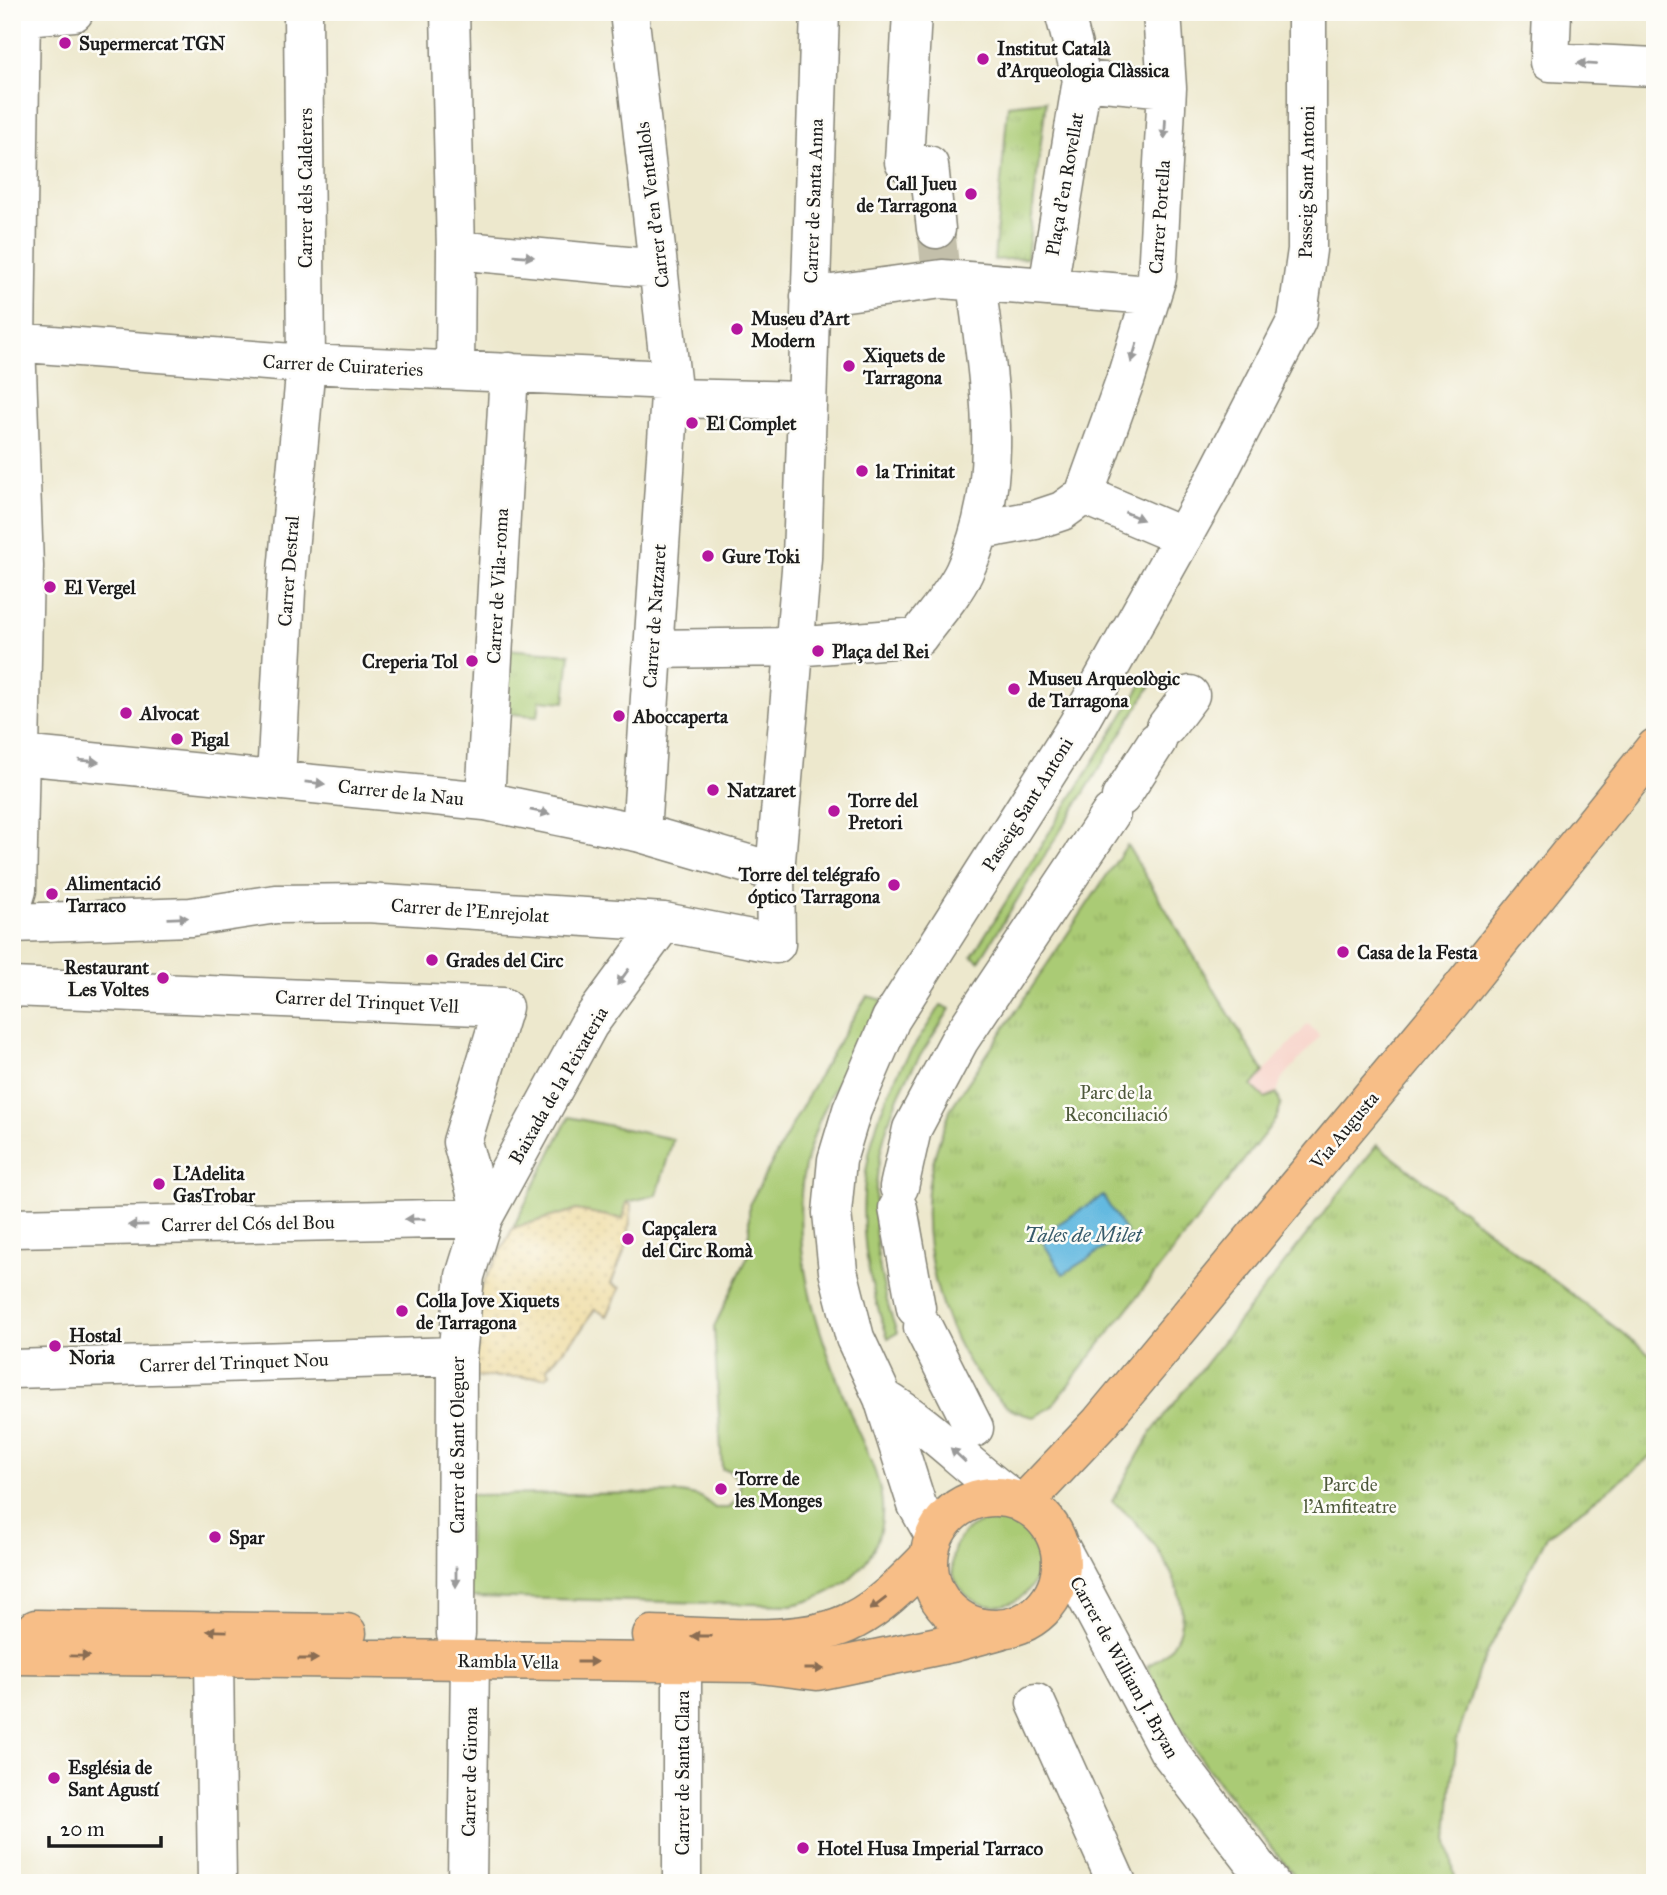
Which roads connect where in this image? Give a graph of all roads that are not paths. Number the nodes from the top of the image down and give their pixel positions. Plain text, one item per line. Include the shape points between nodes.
1 (74, 12) edge
2 (303, 12) edge
3 (450, 12) edge
4 (629, 12) edge
5 (820, 12) edge
6 (912, 12) edge
7 (1064, 12) edge
8 (1162, 12) edge
9 (1307, 12) edge
10 (1552, 12) edge
11 (27, 15) edge
12 (1655, 68) edge
13 (1082, 80) junction
14 (1167, 88) junction
15 (456, 250) junction
16 (948, 264) junction
17 (659, 269) junction
18 (1048, 287) junction
19 (1151, 295) junction
20 (810, 298) junction
21 (14, 342) edge
22 (306, 365) junction
23 (455, 370) junction
24 (509, 372) junction
25 (670, 389) junction
26 (807, 401) junction
27 (1084, 495) junction
28 (980, 530) junction
29 (1183, 537) junction
30 (793, 647) junction
31 (652, 649) junction
32 (1190, 695) dead end
33 (19, 734) edge
34 (1655, 748) edge
35 (276, 779) junction
36 (485, 801) junction
37 (640, 833) junction
38 (775, 872) junction
39 (14, 902) edge
40 (276, 904) junction
41 (659, 928) junction
42 (12, 987) edge
43 (483, 1218) junction
44 (12, 1227) edge
45 (457, 1356) junction
46 (12, 1369) edge
47 (883, 1398) junction
48 (974, 1428) dead end
49 (1017, 1501) junction
50 (931, 1547) junction
51 (1061, 1549) junction
52 (12, 1628) edge
53 (1000, 1630) junction
54 (463, 1647) junction
55 (12, 1655) edge
56 (214, 1658) junction
57 (682, 1662) junction
58 (1036, 1703) dead end
59 (217, 1868) edge
60 (467, 1883) edge
61 (682, 1883) edge
62 (1117, 1883) edge
63 (1270, 1883) edge

1 - 11 street
2 - 22 street, Carrer dels Calderers
3 - 15 street
4 - 17 street, Carrer d'en Ventallols
5 - 20 street, Carrer de Santa Anna
6 - 16 street via 904,162 929,165
7 - 13 street, Plaça d'en Rovellat
8 - 14 street, Carrer Portella
9 - 29 street, Passeig Sant Antoni via 1307,250 1297,320
12 -> 10 street via 1550,62
11 - 21 street
13 - 14 street
13 - 18 street, Plaça d'en Rovellat
14 -> 19 street, Carrer Portella via 1157,277
15 -> 17 street
15 - 23 street
16 - 18 street
16 - 20 street
16 - 28 street via 993,430
17 - 25 street, Carrer d'en Ventallols
18 - 19 street
19 -> 27 street, Carrer Portella
20 - 26 street, Carrer de Santa Anna
21 - 22 street, Carrer de Cuirateries
21 - 33 street via 24,566
22 - 23 street, Carrer de Cuirateries
22 - 35 street, Carrer Destral via 287,572
23 - 24 street, Carrer de Cuirateries
24 - 25 street, Carrer de Cuirateries
24 - 36 street, Carrer de Vila-roma
25 - 26 street, Carrer de Cuirateries
25 - 31 street, Carrer de Natzaret
26 - 30 street, Carrer de Santa Anna via 802,558
27 - 28 street via 1062,511
27 -> 29 street
28 - 30 street via 963,574 918,637
29 - 47 street, Passeig Sant Antoni via 1077,726 891,1019 852,1110 834,1186 838,1271 855,1338
30 - 31 street
30 - 38 street
31 - 37 street, Carrer de Natzaret
32 - 48 street via 959,1041 912,1129 899,1197 919,1318
33 -> 35 street, Carrer de la Nau
33 - 39 street
34 - 49 main road, Via Augusta via 1450,1003 1074,1453
35 -> 36 street, Carrer de la Nau
36 -> 37 street, Carrer de la Nau
37 - 38 street, Carrer de la Nau
38 - 41 street via 776,944
39 -> 40 street, Carrer de l'Enrejolat via 191,917
40 - 41 street, Carrer de l'Enrejolat via 368,903
40 - 41 street, Carrer de l'Enrejolat via 280,919
41 -> 43 street, Baixada de la Peixateria via 589,1024
42 - 43 street, Carrer del Trinquet Vell via 503,1007 463,1142
43 -> 44 street, Carrer del Cós del Bou
43 - 45 street, Carrer de Sant Oleguer via 465,1276
45 - 46 street, Carrer del Trinquet Nou
45 -> 54 street, Carrer de Sant Oleguer
49 -> 47 street via 976,1473 918,1419
47 - 50 street, Passeig Sant Antoni
49 - 50 main road via 988,1497 966,1503 947,1517
49 - 51 main road via 1037,1511 1052,1528
50 - 53 main road via 931,1581 940,1601 966,1622
50 -> 54 main road, Rambla Vella via 876,1606 854,1620 813,1634
51 - 53 main road via 1062,1572 1055,1594 1041,1612
51 - 63 street, Carrer de William J. Bryan via 1168,1750
54 -> 52 main road, Rambla Vella
57 -> 53 main road, Rambla Vella via 754,1663 817,1671
56 -> 54 main road, Rambla Vella
54 -> 57 main road, Rambla Vella
54 - 60 street, Carrer de Girona
55 -> 56 main road, Rambla Vella
56 - 59 street
57 - 61 street, Carrer de Santa Clara
58 - 62 street

